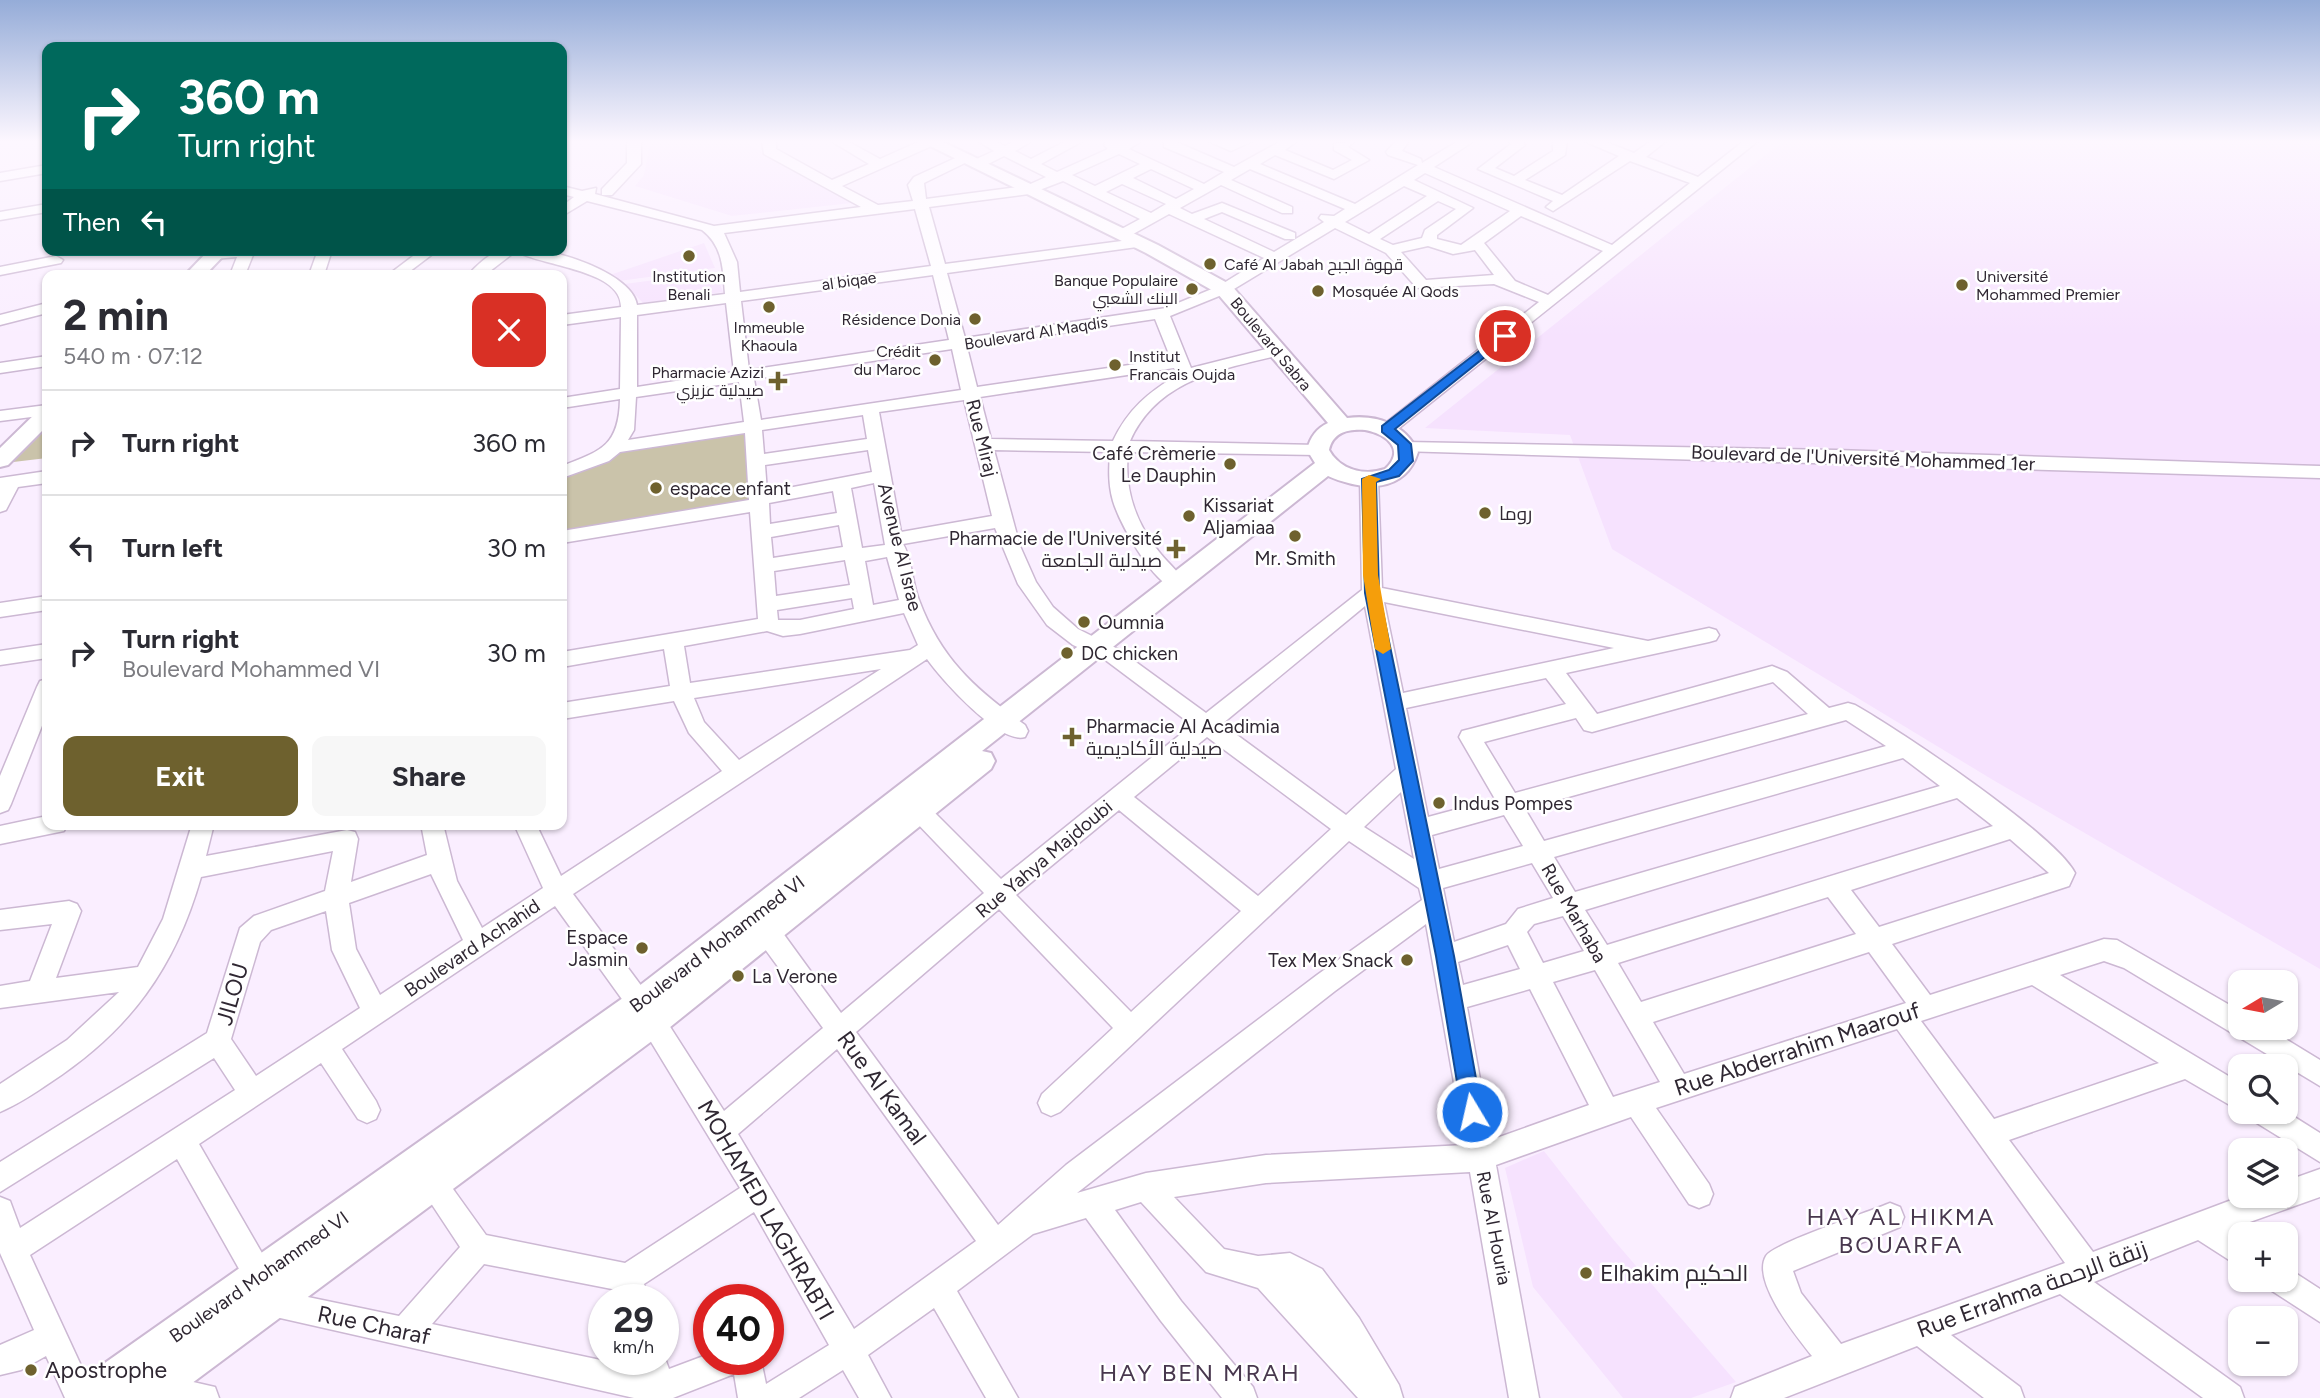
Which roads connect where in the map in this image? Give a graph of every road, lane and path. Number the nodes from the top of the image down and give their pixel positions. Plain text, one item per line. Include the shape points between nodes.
1 (644, 206) edge
2 (654, 206) edge
3 (870, 206) edge
4 (890, 206) edge
5 (921, 206) edge
6 (1062, 206) edge
7 (1125, 206) edge
8 (1172, 206) joint
9 (1279, 206) edge
10 (1293, 206) edge
11 (1421, 206) edge
12 (1462, 206) edge
13 (1512, 206) edge
14 (1554, 206) edge
15 (1671, 206) edge
16 (1350, 207) edge
17 (873, 208) junction
18 (42, 209) edge
19 (1287, 210) junction
20 (1520, 210) junction
21 (0, 216) edge
22 (1150, 218) junction
23 (1537, 218) junction
24 (1192, 219) junction
25 (1331, 220) junction
26 (1264, 224) junction
27 (720, 229) junction
28 (1290, 236) junction
29 (1372, 238) junction
30 (1129, 239) junction
31 (1429, 241) junction
32 (1476, 243) junction
33 (1391, 250) junction
34 (1614, 251) junction
35 (214, 256) edge
36 (422, 256) edge
37 (501, 256) edge
38 (544, 256) edge
39 (1269, 256) junction
40 (55, 262) edge
41 (938, 269) junction
42 (199, 270) edge
43 (402, 270) edge
44 (482, 270) edge
45 (0, 271) edge
46 (1508, 282) junction
47 (1219, 286) junction
48 (741, 296) junction
49 (1550, 301) junction
50 (42, 309) edge
51 (630, 311) junction
52 (1161, 314) junction
53 (567, 319) edge
54 (0, 320) edge
55 (1051, 327) junction
56 (958, 340) junction
57 (1278, 351) junction
58 (42, 362) edge
59 (0, 368) edge
60 (1183, 369) junction
61 (746, 374) junction
62 (628, 388) junction
63 (567, 393) edge
64 (970, 394) junction
65 (567, 401) edge
66 (870, 409) junction
67 (42, 412) edge
68 (0, 416) edge
69 (42, 417) edge
70 (1342, 425) junction
71 (753, 426) junction
72 (1387, 429) junction
73 (877, 443) junction
74 (983, 444) junction
75 (1121, 445) junction
76 (615, 447) junction
77 (1406, 447) junction
78 (816, 452) junction
79 (0, 460) edge
80 (755, 461) junction
81 (1339, 467) junction
82 (42, 470) edge
83 (567, 470) edge
84 (2320, 472) edge
85 (883, 476) junction
86 (19, 478) edge
87 (841, 485) junction
88 (819, 489) junction
89 (42, 490) edge
90 (760, 501) junction
91 (0, 506) edge
92 (847, 517) junction
93 (1003, 520) junction
94 (762, 532) junction
95 (567, 536) edge
96 (896, 544) junction
97 (854, 554) junction
98 (765, 566) junction
99 (1175, 582) junction
100 (859, 590) junction
101 (1372, 593) junction
102 (42, 604) edge
103 (911, 605) junction
104 (0, 610) edge
105 (768, 614) junction
106 (865, 614) junction
107 (1709, 635) dead end
108 (673, 641) junction
109 (1649, 648) junction
110 (1101, 650) junction
111 (923, 651) junction
112 (42, 652) edge
113 (0, 658) edge
114 (567, 658) edge
115 (1552, 670) junction
116 (679, 691) junction
117 (42, 699) edge
118 (1394, 704) junction
119 (567, 709) edge
120 (1579, 709) junction
121 (1824, 716) junction
122 (1206, 725) junction
123 (1010, 726) junction
124 (1906, 749) junction
125 (736, 771) junction
126 (1408, 772) junction
127 (1958, 789) junction
128 (1119, 797) junction
129 (0, 804) edge
130 (1510, 806) junction
131 (919, 812) junction
132 (42, 827) edge
133 (1345, 827) junction
134 (1419, 829) junction
135 (2013, 829) junction
136 (201, 830) edge
137 (433, 830) edge
138 (528, 830) edge
139 (0, 835) edge
140 (1537, 850) junction
141 (439, 861) junction
142 (190, 869) junction
143 (1834, 886) junction
144 (558, 890) junction
145 (1432, 893) junction
146 (1000, 894) junction
147 (336, 897) junction
148 (1569, 903) junction
149 (1260, 912) junction
150 (0, 920) edge
151 (1514, 932) junction
152 (768, 933) junction
153 (1874, 940) junction
154 (478, 944) junction
155 (1445, 956) junction
156 (1600, 958) junction
157 (2034, 973) junction
158 (145, 976) junction
159 (1538, 976) junction
160 (39, 990) junction
161 (0, 998) edge
162 (1453, 999) junction
163 (1913, 1011) junction
164 (376, 1013) junction
165 (647, 1013) junction
166 (1635, 1016) junction
167 (2228, 1018) edge
168 (1131, 1029) junction
169 (841, 1031) junction
170 (2265, 1040) edge
171 (218, 1041) junction
172 (326, 1047) junction
173 (2189, 1065) junction
174 (2320, 1074) edge
175 (1678, 1088) junction
176 (2228, 1090) edge
177 (252, 1093) junction
178 (0, 1099) edge
179 (1051, 1103) dead end
180 (1637, 1103) junction
181 (367, 1110) dead end
182 (1607, 1112) junction
183 (2281, 1124) edge
184 (721, 1131) junction
185 (1990, 1133) junction
186 (182, 1141) junction
187 (2320, 1149) edge
188 (1480, 1158) junction
189 (0, 1178) edge
190 (2320, 1183) edge
191 (433, 1185) junction
192 (1146, 1187) junction
193 (759, 1192) junction
194 (1699, 1194) dead end
195 (1093, 1204) junction
196 (0, 1211) edge
197 (1890, 1217) dead end
198 (1026, 1222) junction
199 (2201, 1225) junction
200 (995, 1244) junction
201 (2228, 1244) edge
202 (478, 1248) junction
203 (10, 1261) edge
204 (1258, 1271) junction
205 (2076, 1274) junction
206 (612, 1284) edge
207 (638, 1284) edge
208 (938, 1286) junction
209 (264, 1290) junction
210 (2298, 1292) edge
211 (2320, 1307) edge
212 (406, 1331) junction
213 (1922, 1331) junction
214 (54, 1335) junction
215 (849, 1350) junction
216 (0, 1360) edge
217 (588, 1362) edge
218 (1836, 1362) junction
219 (749, 1375) edge
220 (147, 1393) edge
221 (81, 1398) edge
222 (89, 1398) edge
223 (204, 1398) edge
224 (753, 1398) edge
225 (771, 1398) edge
226 (877, 1398) edge
227 (1003, 1398) edge
228 (1242, 1398) edge
229 (1379, 1398) edge
230 (1389, 1398) edge
231 (1524, 1398) edge
232 (1746, 1398) edge
233 (2009, 1398) edge
234 (2229, 1398) edge

1 - 27 street
2 - 27 street via 706,219
3 - 17 street
4 - 17 street
5 - 41 street, Rue Miraj
6 - 30 main road, Boulevard Sabra
7 - 22 street
8 - 22 street
8 - 24 street
9 - 19 street
10 - 19 street
11 - 29 street
12 - 31 street via 1466,208 1427,236
13 - 20 street
14 - 23 street
15 - 34 street
16 - 25 street, Boulevard Al Maqdis
17 - 27 street
18 - 21 street
19 - 26 street
20 - 23 street
20 - 32 street
22 - 30 street
23 - 34 street
24 - 26 street via 1219,207
24 - 39 street
25 - 28 street, Boulevard Al Maqdis
25 - 29 street
25 - 39 street, Boulevard Al Maqdis
26 - 28 street
27 - 48 street
28 - 39 street, Boulevard Al Maqdis
29 - 33 street
30 - 41 street, al biqae
30 - 47 main road, Boulevard Sabra
31 - 32 street via 1454,250
31 - 33 street
32 - 46 street
33 - 46 street via 1422,285 1481,279
34 - 49 street
35 - 42 main road
36 - 43 street
37 - 44 street
38 - 51 street via 602,275 622,290
39 - 47 street, Boulevard Al Maqdis
40 - 45 street
41 - 48 street, al biqae
41 - 56 street, Rue Miraj
46 - 49 street
47 - 52 street, Boulevard Al Maqdis
47 - 55 street, Boulevard Al Maqdis via 1154,307
47 - 57 main road, Boulevard Sabra
48 - 51 street, al biqae
48 - 61 street
49 - 72 street
50 - 54 street
51 - 53 street, al biqae
51 - 62 street
52 - 55 street, Boulevard Al Maqdis
52 - 60 street
55 - 56 street, Boulevard Al Maqdis
56 - 61 street, Boulevard Al Maqdis
56 - 64 street, Rue Miraj
57 - 60 street
57 - 70 main road, Boulevard Sabra
58 - 59 street
60 - 64 street
60 - 75 street via 1137,413
61 - 62 street, Boulevard Al Maqdis
61 - 71 street
62 - 63 street, Boulevard Al Maqdis
62 - 65 street, Boulevard Al Maqdis
62 - 76 street via 625,430
64 - 66 street
64 - 74 street, Rue Miraj
66 - 71 street
66 - 73 street, Avenue Al Israe
67 - 68 street
69 - 79 main road
70 - 72 main road via 1365,423
70 - 81 main road via 1324,435
71 - 76 street
71 - 80 street
72 - 77 main road
73 - 78 street
73 - 85 street, Avenue Al Israe
74 - 75 street
74 - 93 street, Rue Miraj
75 - 81 street
75 - 99 street via 1117,487 1123,512 1139,542
76 - 83 street via 596,461
77 - 81 main road via 1401,468 1389,475
77 - 84 street, Boulevard de l'Université Mohammed 1er
78 - 80 street
78 - 88 street
80 - 90 street
81 - 99 main road, Boulevard Mohammed VI
81 - 101 street, Rue Al Houria
81 - 110 main road, Boulevard Mohammed VI
82 - 86 street
85 - 87 street
85 - 96 street, Avenue Al Israe
86 - 89 street
86 - 91 street
87 - 88 street
87 - 92 street
88 - 90 street
90 - 94 street
90 - 95 street
92 - 94 street
92 - 97 street
93 - 96 street
93 - 110 street, Rue Miraj via 1023,575 1039,603 1061,628
94 - 98 street
96 - 97 street
96 - 103 street, Avenue Al Israe
97 - 98 street
97 - 100 street
98 - 105 street
99 - 110 main road, Boulevard Mohammed VI
100 - 105 street
100 - 106 street
101 - 109 street
101 - 118 street, Rue Al Houria
101 - 122 street, Rue Yahya Majdoubi
102 - 104 street
103 - 106 street
103 - 111 street, Avenue Al Israe
105 - 106 street via 783,629
105 - 108 street
107 - 109 street
108 - 114 street
108 - 116 street
109 - 115 street
110 - 122 street, Rue Miraj
110 - 123 main road, Boulevard Mohammed VI
111 - 116 street
111 - 123 street, Avenue Al Israe
111 - 125 street, Boulevard Achahid
112 - 113 street
115 - 118 street
115 - 120 street
116 - 119 street
116 - 125 street via 692,723
117 - 129 street
118 - 126 street, Rue Al Houria
120 - 121 street via 1592,724 1599,725 1772,674
120 - 130 street, Rue Marhaba via 1470,737
121 - 124 street via 1851,711
121 - 130 street
122 - 128 street, Rue Yahya Majdoubi
122 - 133 street, Rue Miraj
123 - 131 main road, Boulevard Mohammed VI
123 - 165 main road, Boulevard Mohammed VI
124 - 127 street
124 - 140 street
125 - 144 street, Boulevard Achahid
126 - 133 street
126 - 134 street, Rue Al Houria
127 - 135 street
127 - 148 street
128 - 146 street, Rue Yahya Majdoubi
128 - 149 street
130 - 134 street
130 - 140 street, Rue Marhaba
131 - 146 street
131 - 152 main road, Boulevard Mohammed VI
132 - 139 street
133 - 145 street, Rue Miraj
133 - 149 street
134 - 145 street, Rue Al Houria
135 - 143 street
135 - 153 street via 2061,867 2062,879
136 - 142 street
137 - 141 street
138 - 144 street, MOHAMED LAGHRABTI
140 - 145 street
140 - 148 street, Rue Marhaba
141 - 147 street, JILOU
141 - 154 street
142 - 147 street via 347,839
142 - 158 street via 169,935
143 - 153 street
143 - 156 street
144 - 154 street, Boulevard Achahid
144 - 165 street, MOHAMED LAGHRABTI
145 - 155 street, Rue Al Houria
145 - 198 street via 1326,983 1076,1175
146 - 168 street
146 - 169 street, Rue Yahya Majdoubi
147 - 164 street via 344,950
147 - 171 street, JILOU via 263,923 249,936
148 - 151 street via 1527,916
148 - 156 street, Rue Marhaba
149 - 168 street
150 - 160 street via 69,911
151 - 155 street
151 - 159 street
152 - 165 main road, Boulevard Mohammed VI
152 - 169 street, Rue Al Kamal
153 - 163 street
153 - 166 street
154 - 164 street, Boulevard Achahid
155 - 162 street, Rue Al Houria
156 - 159 street
156 - 166 street, Rue Marhaba
157 - 163 street, Rue Abderrahim Maarouf
157 - 167 street, Rue Abderrahim Maarouf via 2104,950 2117,951
157 - 173 street
158 - 160 street
158 - 178 street via 85,1042
159 - 162 street
159 - 182 street
160 - 161 street
162 - 188 street, Rue Al Houria
163 - 175 street, Rue Abderrahim Maarouf
163 - 185 street
164 - 172 street, Boulevard Achahid
165 - 184 street, MOHAMED LAGHRABTI
165 - 191 main road, Boulevard Mohammed VI
165 - 209 main road, Boulevard Mohammed VI
166 - 175 street, Rue Marhaba
168 - 179 street
169 - 184 street, Rue Yahya Majdoubi
169 - 200 street, Rue Al Kamal
170 - 174 street
171 - 177 street
171 - 189 street, JILOU
172 - 177 street, Boulevard Achahid
172 - 181 street
173 - 176 street
173 - 185 street
175 - 180 street, Rue Abderrahim Maarouf
177 - 186 street, Boulevard Achahid
180 - 182 street, Rue Abderrahim Maarouf
180 - 194 street
182 - 188 street, Rue Abderrahim Maarouf
183 - 187 street
184 - 193 street, MOHAMED LAGHRABTI
185 - 205 street
186 - 203 street, Boulevard Achahid
186 - 209 street
188 - 192 street, Rue Abderrahim Maarouf via 1266,1169
188 - 231 street, Rue Al Houria
190 - 199 street, Rue Errahma زنقة الرحمة
191 - 202 street
191 - 209 main road, Boulevard Mohammed VI
192 - 195 street, Rue Abderrahim Maarouf
192 - 204 street via 1216,1262
193 - 207 street
193 - 215 street, MOHAMED LAGHRABTI
195 - 198 street, Rue Abderrahim Maarouf
195 - 228 street
196 - 203 street
197 - 218 street via 1795,1252 1777,1264 1790,1300
198 - 200 street
199 - 201 street
199 - 205 street, Rue Errahma زنقة الرحمة
200 - 208 street
202 - 206 street
202 - 212 street
203 - 214 street
204 - 229 street
204 - 230 street via 1280,1266 1301,1271 1311,1279 1346,1325
205 - 213 street, Rue Errahma زنقة الرحمة
205 - 234 street
208 - 215 street
208 - 227 street
209 - 212 street, Rue Charaf
209 - 220 main road, Boulevard Mohammed VI
209 - 222 main road, Boulevard Mohammed VI
210 - 211 street
212 - 217 street, Rue Charaf
213 - 218 street, Rue Errahma زنقة الرحمة
213 - 233 street
214 - 216 street
214 - 221 street
215 - 225 street
215 - 226 street, MOHAMED LAGHRABTI
218 - 232 street, Rue Errahma زنقة الرحمة
219 - 224 street
220 - 223 street

